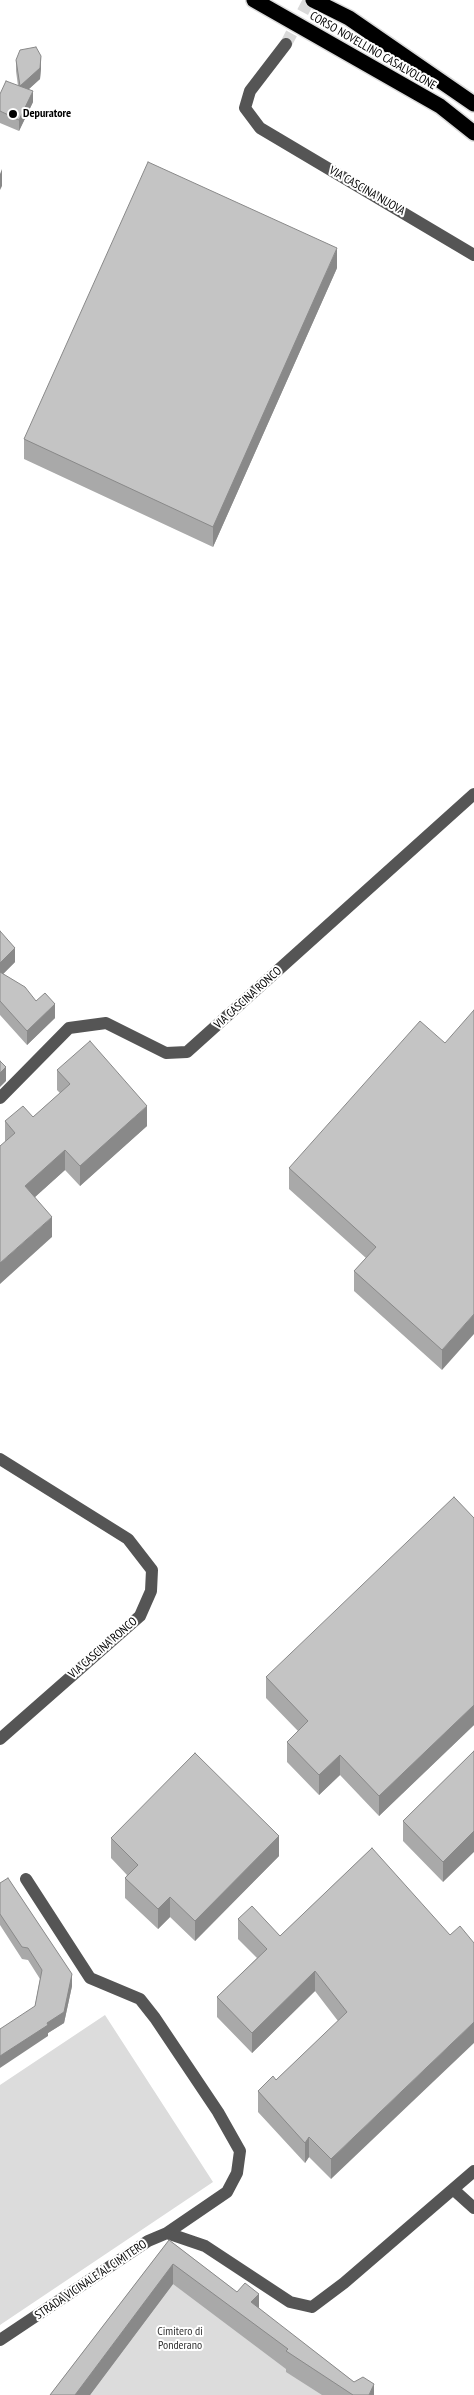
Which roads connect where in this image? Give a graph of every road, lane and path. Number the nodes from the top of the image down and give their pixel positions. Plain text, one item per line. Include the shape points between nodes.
1 (254, 0) edge
2 (313, 0) edge
3 (286, 44) tunnel mouth
4 (474, 104) edge
5 (474, 133) edge
6 (474, 255) edge
7 (474, 794) edge
8 (0, 1098) edge
9 (0, 1459) edge
10 (0, 1739) edge
11 (26, 1879) dead end
12 (474, 2172) edge
13 (454, 2190) junction
14 (474, 2208) edge
15 (167, 2233) junction
16 (0, 2340) edge

1 - 5 highway, CORSO NOVELLINO CASALVOLONE via 440,106
2 - 4 highway, CORSO NOVELLINO CASALVOLONE via 350,18
3 - 6 street, VIA CASCINA NUOVA via 250,91 246,108 260,128
7 - 8 street, VIA CASCINA RONCO via 187,1052 166,1053 106,1023 69,1028
9 - 10 street, VIA CASCINA RONCO via 128,1539 152,1570 151,1591 140,1616
11 - 15 street, STRADA VICINALE AL CIMITERO via 90,1978 140,1999 218,2112 240,2151 237,2173 226,2192
12 - 13 street
13 - 14 street
13 - 15 street via 312,2307 290,2302 204,2246
15 - 16 street, STRADA VICINALE AL CIMITERO via 148,2241

